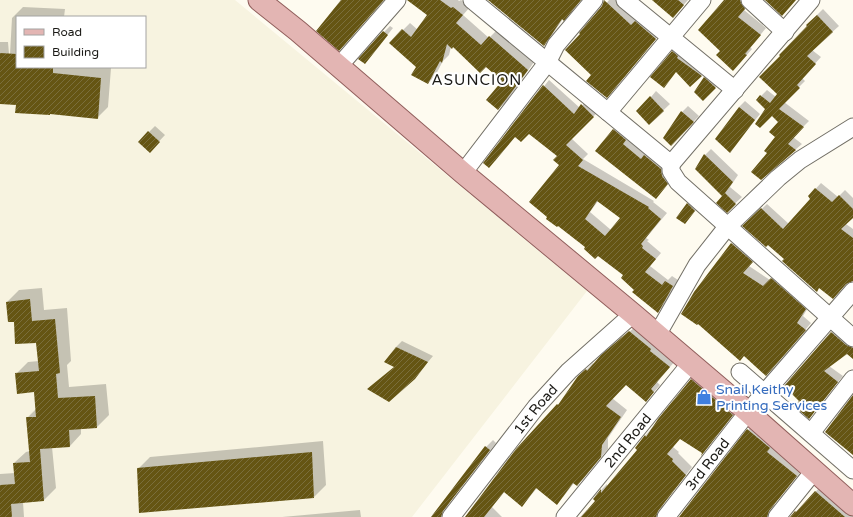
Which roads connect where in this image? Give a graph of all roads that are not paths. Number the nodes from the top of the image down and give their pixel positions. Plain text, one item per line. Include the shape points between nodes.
1 (259, 0) edge
2 (397, 0) edge
3 (472, 0) edge
4 (594, 0) edge
5 (625, 0) edge
6 (702, 0) edge
7 (750, 0) edge
8 (811, 0) edge
9 (785, 32) junction
10 (670, 37) junction
11 (547, 63) junction
12 (339, 66) junction
13 (735, 90) junction
14 (608, 112) junction
15 (853, 127) edge
16 (671, 164) junction
17 (463, 173) junction
18 (727, 227) junction
19 (853, 291) edge
20 (633, 314) junction
21 (830, 318) junction
22 (657, 335) junction
23 (853, 338) edge
24 (691, 363) junction
25 (740, 372) dead end
26 (853, 378) edge
27 (764, 394) junction
28 (748, 412) junction
29 (811, 433) junction
30 (853, 470) edge
31 (814, 471) junction
32 (853, 505) edge
33 (451, 517) edge
34 (565, 517) edge
35 (666, 517) edge
36 (777, 517) edge

1 - 12 main road
2 - 12 street
3 - 11 street
4 - 11 street via 556,45
5 - 10 street
6 - 10 street
7 - 9 street
8 - 9 street
9 - 13 street
10 - 13 street
10 - 14 street
11 - 14 street
11 - 17 street
12 - 17 main road
13 - 16 street
14 - 16 street
15 - 18 street via 800,160
16 - 18 street via 671,172 678,182
17 - 20 main road
18 - 21 street
18 - 22 street via 697,265
19 - 21 street, 3rd Road
20 - 22 main road
20 - 33 street, 1st Road via 569,371 536,407
21 - 23 street
21 - 27 street, 3rd Road
22 - 24 main road
24 - 28 main road
24 - 34 street, 2nd Road
25 - 27 street
26 - 29 street
27 - 28 street, 3rd Road
27 - 29 street
28 - 31 main road
28 - 35 street, 3rd Road
29 - 30 street
31 - 32 main road
31 - 36 street

